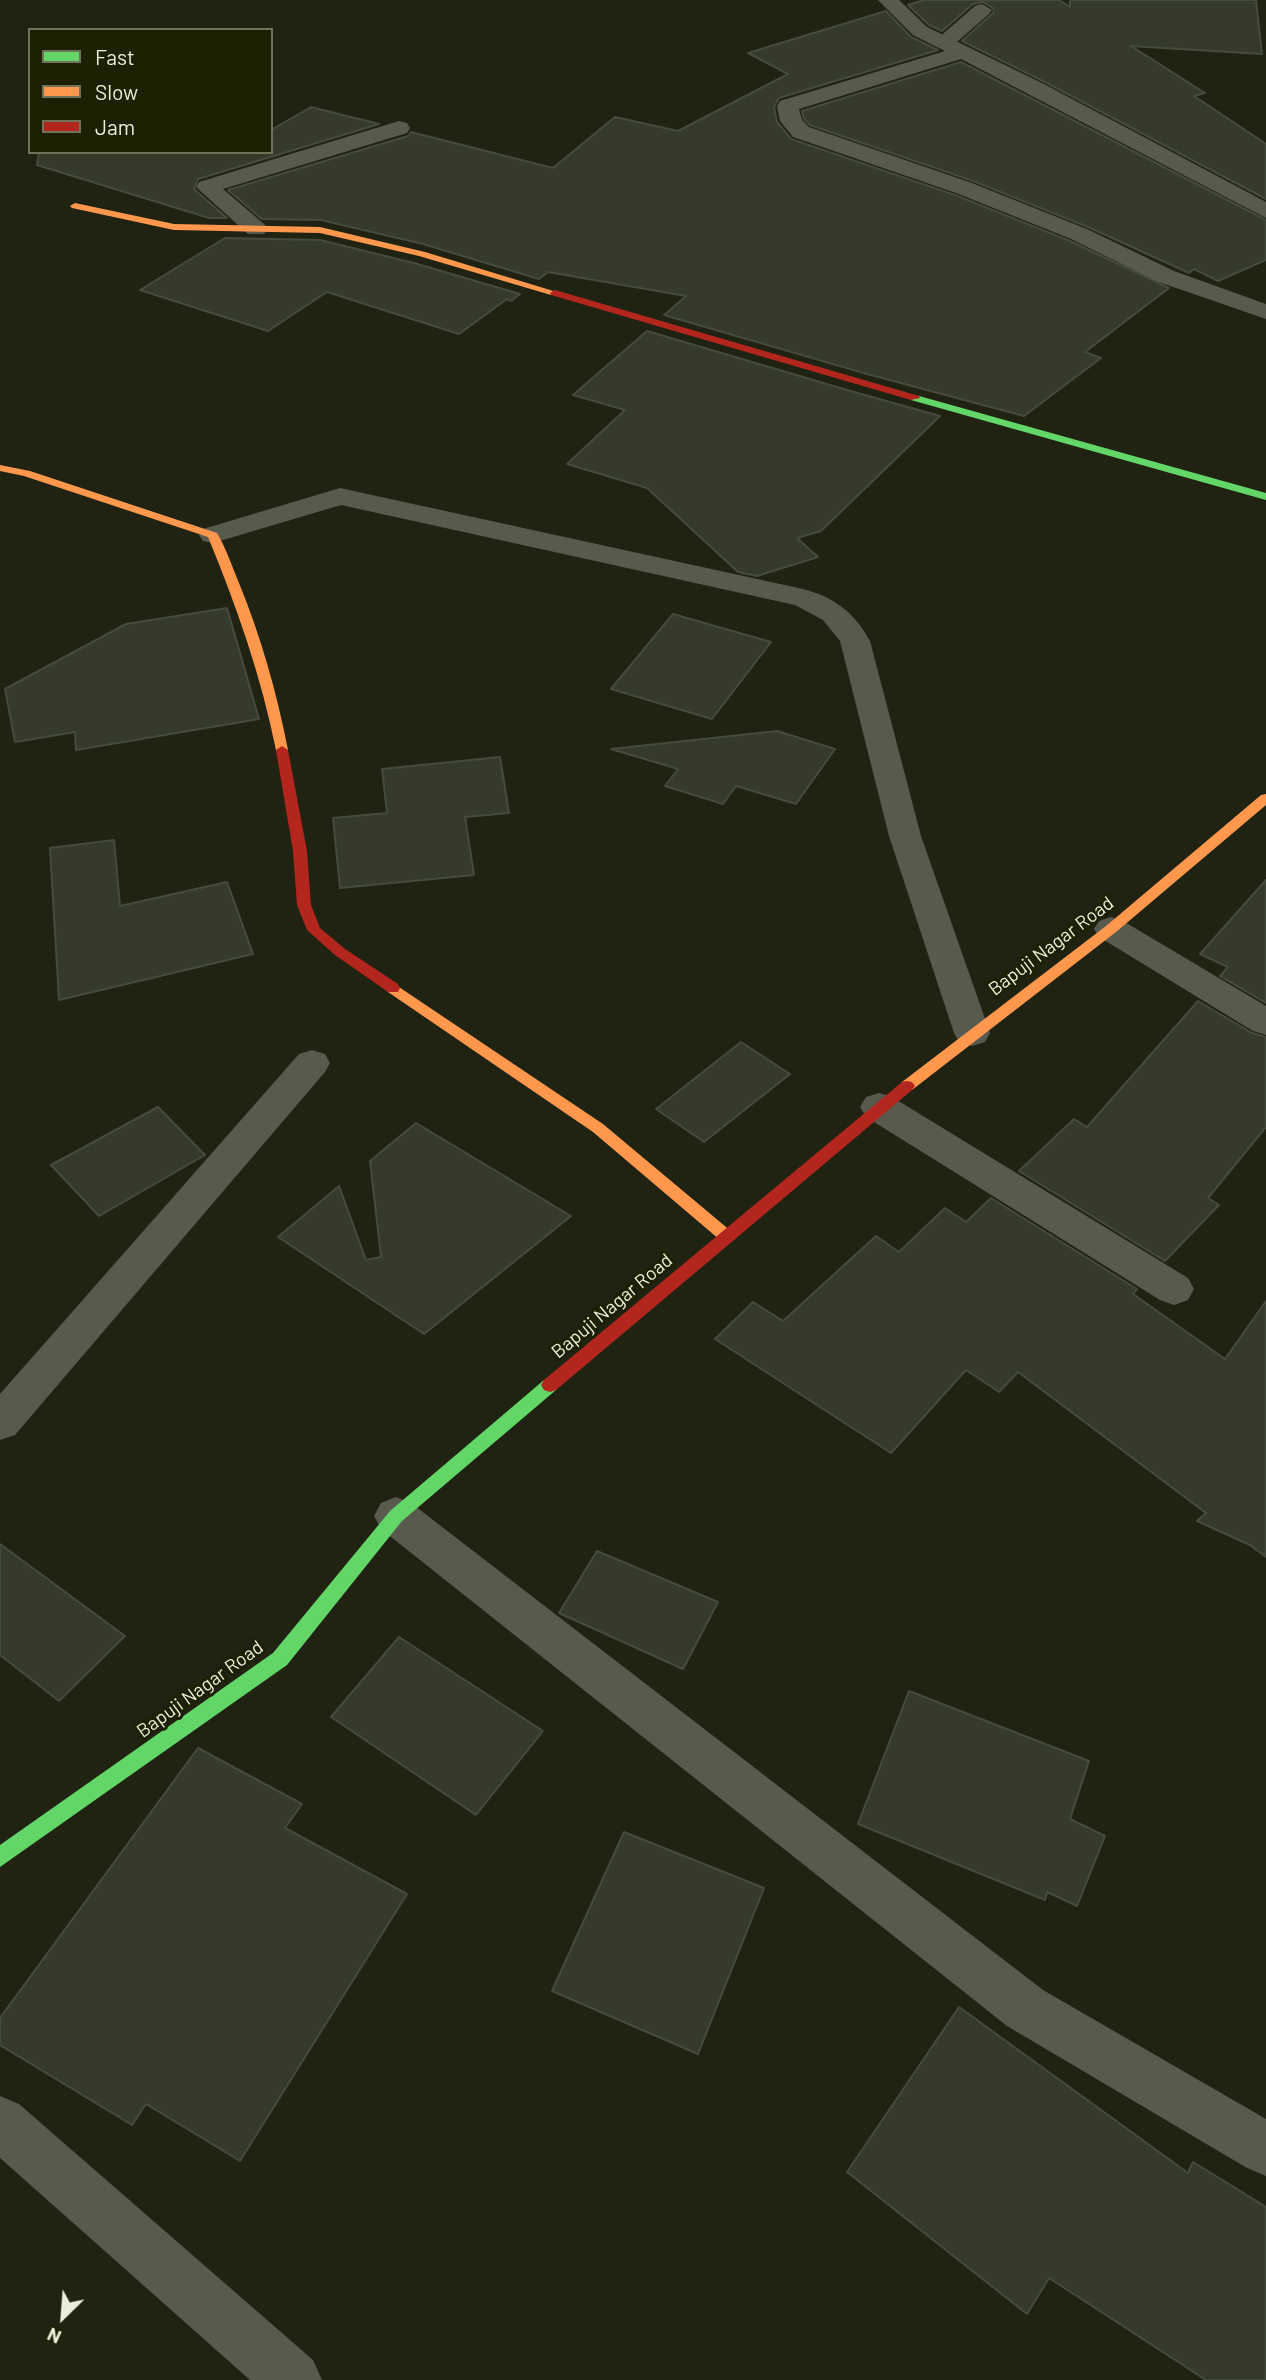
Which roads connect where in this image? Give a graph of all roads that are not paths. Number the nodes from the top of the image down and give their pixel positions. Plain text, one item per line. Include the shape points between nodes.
1 (888, 0) edge
2 (982, 10) dead end
3 (954, 48) junction
4 (399, 128) dead end
5 (75, 206) dead end
6 (1266, 211) edge
7 (256, 229) junction
8 (1266, 312) edge
9 (0, 468) edge
10 (1266, 497) edge
11 (213, 535) junction
12 (1266, 798) edge
13 (1111, 929) junction
14 (1266, 1022) edge
15 (972, 1033) junction
16 (312, 1063) dead end
17 (879, 1107) junction
18 (726, 1237) junction
19 (1174, 1289) dead end
20 (0, 1423) edge
21 (396, 1516) junction
22 (0, 1857) edge
23 (0, 2123) edge
24 (1266, 2149) edge
25 (293, 2380) edge

1 - 3 street via 920,31
2 - 3 lane
3 - 6 street
3 - 8 street via 788,106 791,121 801,132 964,188 1079,234 1165,276
4 - 7 street via 207,187
5 - 7 street via 174,227
7 - 10 street via 320,230 422,254
9 - 11 street
11 - 15 street via 340,496 803,598 831,610 855,642 905,836
11 - 18 street via 246,611 275,707 300,851 304,905 314,930 598,1128
12 - 13 street, Bapuji Nagar Road
13 - 14 street
13 - 15 street, Bapuji Nagar Road
15 - 17 street, Bapuji Nagar Road
16 - 20 street
17 - 18 street, Bapuji Nagar Road
17 - 19 street
18 - 21 street, Bapuji Nagar Road
21 - 22 street, Bapuji Nagar Road via 280,1659
21 - 24 street via 1025,2008
23 - 25 street

